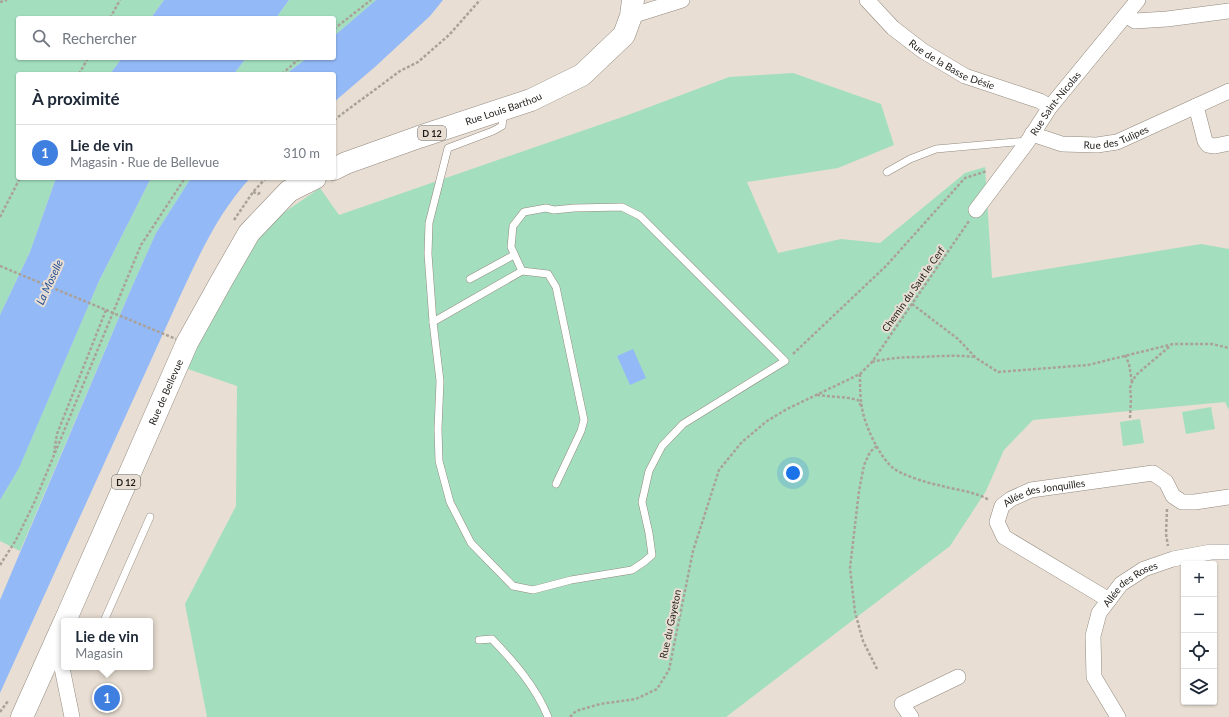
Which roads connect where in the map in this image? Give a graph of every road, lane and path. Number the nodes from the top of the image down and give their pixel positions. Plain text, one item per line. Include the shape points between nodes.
1 (7, 0) edge
2 (120, 0) edge
3 (371, 0) edge
4 (480, 0) edge
5 (682, 0) edge
6 (867, 0) edge
7 (1138, 0) edge
8 (0, 2) edge
9 (632, 8) edge
10 (1229, 11) edge
11 (1126, 15) junction
12 (111, 16) edge
13 (336, 27) edge
14 (87, 60) edge
15 (298, 60) edge
16 (80, 72) edge
17 (284, 72) edge
18 (1229, 91) edge
19 (1196, 106) junction
20 (1050, 107) junction
21 (504, 109) junction
22 (336, 119) edge
23 (1030, 138) junction
24 (1229, 143) edge
25 (1011, 164) junction
26 (336, 168) edge
27 (887, 172) dead end
28 (19, 180) edge
29 (184, 180) edge
30 (307, 182) edge
31 (976, 210) joint
32 (0, 217) edge
33 (514, 255) junction
34 (0, 266) edge
35 (522, 271) junction
36 (470, 279) dead end
37 (912, 304) junction
38 (106, 310) junction
39 (433, 322) junction
40 (176, 339) dead end
41 (1172, 344) junction
42 (1229, 348) edge
43 (1125, 356) junction
44 (976, 358) junction
45 (785, 361) junction
46 (872, 362) junction
47 (860, 374) junction
48 (1132, 382) junction
49 (816, 395) junction
50 (862, 408) junction
51 (1130, 418) dead end
52 (877, 446) junction
53 (53, 458) junction
54 (719, 470) joint
55 (556, 484) dead end
56 (1229, 497) edge
57 (1168, 505) dead end
58 (1002, 506) junction
59 (150, 517) dead end
60 (1169, 552) dead end
61 (1229, 552) edge
62 (0, 565) edge
63 (1109, 600) junction
64 (66, 618) edge
65 (105, 618) edge
66 (479, 640) dead end
67 (61, 642) edge
68 (58, 661) edge
69 (877, 669) dead end
70 (958, 678) dead end
71 (22, 717) edge
72 (72, 717) edge
73 (548, 717) edge
74 (570, 717) edge
75 (911, 717) edge
76 (1118, 717) edge

1 - 8 path
2 - 12 path
3 - 13 path
4 - 22 path via 448,35 418,62 400,71
5 - 9 street
6 - 20 street, Rue de la Basse Désie via 899,33 965,76 1040,101
7 - 11 street, Rue Saint-Nicolas
9 - 21 main road, Rue Louis Barthou / D 12 via 624,35 582,75 531,100
10 - 11 street via 1135,21
11 - 20 street, Rue Saint-Nicolas
14 - 16 path
15 - 17 path
18 - 19 street, Rue des Tulipes
19 - 23 street, Rue des Tulipes via 1118,142 1097,145 1062,144
19 - 24 street via 1208,146
20 - 23 street, Rue Saint-Nicolas
21 - 26 main road, Rue Louis Barthou / D 12
21 - 39 lane via 502,126 448,148 429,223 428,254
23 - 25 street, Rue Saint-Nicolas
23 - 27 lane via 936,149
25 - 31 street, Rue Saint-Nicolas
25 - 45 path via 965,178 886,266
28 - 32 path
29 - 53 path via 141,245
30 - 64 main road, Rue de Bellevue / D 12 via 289,191 249,233 187,343
31 - 37 path, Chemin du Saut le Cerf
33 - 35 lane
33 - 36 lane
33 - 45 lane via 511,247 513,226 524,212 546,208 554,210 622,207 640,216
34 - 38 path
35 - 39 lane
35 - 55 lane via 548,274 556,287 584,420
37 - 44 path via 958,339
37 - 46 path, Chemin du Saut le Cerf
38 - 40 path, bridge
38 - 53 path via 57,434
39 - 45 lane via 440,381 439,461 450,502 471,543 513,586 533,590 571,580 632,570 652,555 650,533 642,502 650,471 662,446 683,424
41 - 42 path via 1212,344
41 - 43 path
41 - 48 path
43 - 44 path via 1088,365 998,372
43 - 48 path
44 - 46 path via 911,357
46 - 47 path, Chemin du Saut le Cerf
47 - 49 path, Chemin du Saut le Cerf
47 - 50 path
48 - 51 path
49 - 50 path via 858,400
49 - 54 path, Chemin du Saut le Cerf via 767,421 742,442
50 - 52 path
52 - 58 path via 893,468 913,478 980,494
52 - 69 path via 870,452 864,465 850,568 855,612 863,641
53 - 62 path via 16,540
54 - 74 path, Rue du Gayeton via 693,551 669,670 657,689 636,699 600,704 576,711
56 - 58 street, Allée des Jonquilles via 1182,502 1173,496 1166,482 1153,473 1031,490 1011,498
57 - 60 path via 1166,534
58 - 63 street, Allée des Jonquilles via 997,522 1004,537
59 - 65 lane
61 - 63 street, Allée des Roses via 1211,552 1173,559 1144,569 1121,584
63 - 76 street, Allée des Roses via 1099,613 1093,636 1094,677
66 - 73 lane via 492,638 512,659 542,701
67 - 68 main road, Rue de Bellevue / D 12
68 - 71 main road, D 12
68 - 72 street
70 - 75 street via 902,704

